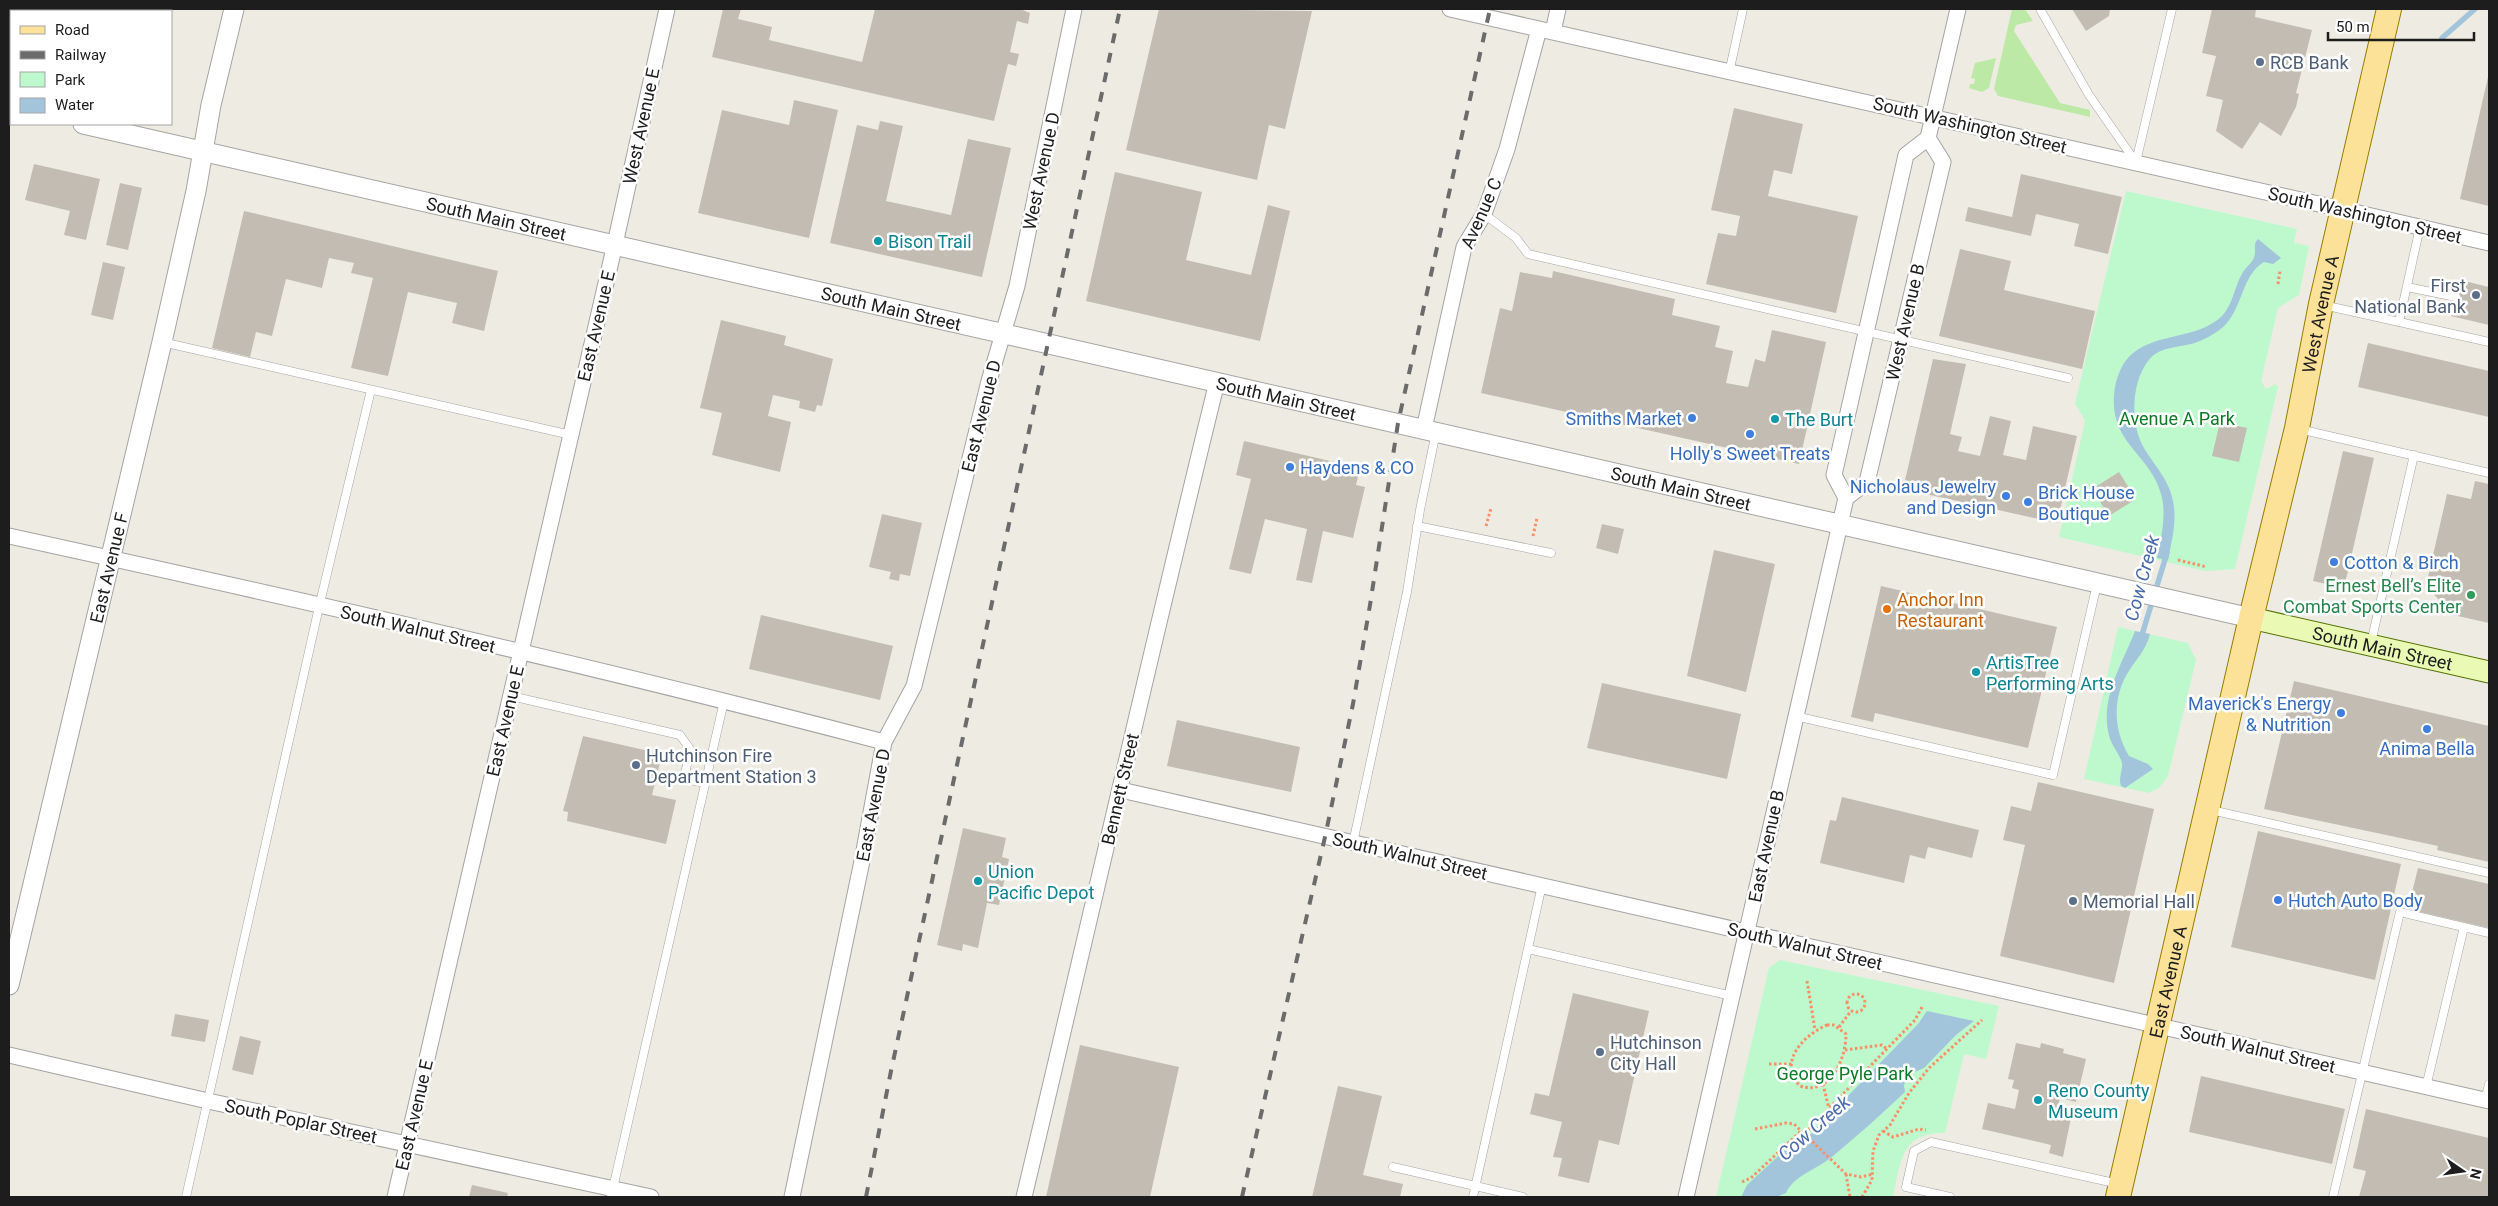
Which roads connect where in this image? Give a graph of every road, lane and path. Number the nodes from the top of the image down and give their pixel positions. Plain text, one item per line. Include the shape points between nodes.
1 (234, 9) edge
2 (667, 9) edge
3 (1074, 9) edge
4 (1450, 9) edge
5 (1558, 9) edge
6 (1743, 9) edge
7 (1958, 9) edge
8 (2040, 9) edge
9 (2172, 9) edge
10 (2389, 9) edge
11 (1546, 30) junction
12 (1729, 72) junction
13 (1934, 116) junction
14 (87, 125) edge
15 (1928, 138) junction
16 (203, 151) junction
17 (2136, 162) junction
18 (2342, 210) junction
19 (1484, 214) junction
20 (2420, 227) junction
21 (2489, 243) edge
22 (615, 244) junction
23 (2280, 271) dead end
24 (2278, 284) dead end
25 (2407, 286) junction
26 (2456, 298) dead end
27 (2321, 304) junction
28 (2399, 322) junction
29 (1865, 332) junction
30 (1003, 333) junction
31 (1901, 340) junction
32 (162, 342) junction
33 (2489, 342) edge
34 (2068, 378) dead end
35 (1217, 382) junction
36 (371, 390) junction
37 (2297, 428) junction
38 (1430, 430) junction
39 (571, 436) junction
40 (2414, 455) junction
41 (2489, 473) edge
42 (1846, 498) junction
43 (1492, 508) dead end
44 (1537, 518) dead end
45 (1840, 524) junction
46 (1417, 526) junction
47 (9, 536) edge
48 (1483, 539) junction
49 (1530, 548) junction
50 (1551, 554) dead end
51 (112, 559) junction
52 (2178, 560) dead end
53 (2207, 567) dead end
54 (2097, 584) junction
55 (319, 607) junction
56 (2251, 618) junction
57 (2371, 645) junction
58 (521, 652) junction
59 (2489, 672) edge
60 (511, 696) junction
61 (724, 700) junction
62 (1795, 716) junction
63 (884, 742) junction
64 (706, 783) junction
65 (1121, 790) junction
66 (2208, 810) junction
67 (1353, 843) junction
68 (2489, 873) edge
69 (1542, 885) junction
70 (2464, 927) junction
71 (1747, 933) junction
72 (2489, 933) edge
73 (1528, 949) junction
74 (1807, 980) dead end
75 (9, 984) edge
76 (1732, 996) junction
77 (1922, 1007) dead end
78 (1851, 1011) junction
79 (1982, 1020) dead end
80 (2157, 1026) junction
81 (1839, 1027) junction
82 (1815, 1030) junction
83 (1887, 1049) junction
84 (1845, 1050) junction
85 (9, 1056) edge
86 (1769, 1064) dead end
87 (1792, 1064) junction
88 (2362, 1073) junction
89 (1823, 1084) junction
90 (2489, 1084) edge
91 (2426, 1087) junction
92 (208, 1101) junction
93 (2487, 1101) edge
94 (1829, 1109) junction
95 (1755, 1129) dead end
96 (1804, 1132) junction
97 (408, 1143) junction
98 (1393, 1167) dead end
99 (1846, 1174) junction
100 (1873, 1174) junction
101 (1742, 1182) dead end
102 (1476, 1186) junction
103 (2119, 1191) edge
104 (612, 1193) edge
105 (186, 1197) edge
106 (395, 1197) edge
107 (651, 1197) edge
108 (792, 1197) edge
109 (1024, 1197) edge
110 (1473, 1197) edge
111 (1523, 1197) edge
112 (1686, 1197) edge
113 (1850, 1197) edge
114 (1862, 1197) edge
115 (1950, 1197) edge
116 (2333, 1197) edge

1 - 16 street, East Avenue F
2 - 22 street, West Avenue E
3 - 30 street, West Avenue D via 1017,286
4 - 11 street, South Washington Street
5 - 11 street, Avenue C
6 - 12 lane
7 - 13 street
8 - 17 lane via 2089,94
9 - 17 lane
10 - 18 main road, West Avenue A
11 - 12 street, South Washington Street
11 - 19 street, Avenue C
12 - 13 street, South Washington Street
13 - 15 street
13 - 17 street, South Washington Street
14 - 16 street, South Main Street
15 - 29 street, West Avenue B via 1906,155
15 - 31 street, West Avenue B via 1943,162
16 - 22 street, South Main Street
16 - 32 street, East Avenue F
17 - 18 street, South Washington Street
18 - 20 street, South Washington Street
18 - 27 main road, West Avenue A
19 - 29 lane via 1516,238 1528,254
19 - 38 street, Avenue C via 1464,247
20 - 21 street, South Washington Street
20 - 25 lane
22 - 30 street, South Main Street
22 - 39 street, East Avenue E
23 - 24 path
25 - 26 lane
25 - 28 lane
27 - 28 lane
27 - 37 main road, West Avenue A
28 - 33 lane
29 - 31 lane
29 - 42 street, West Avenue B via 1834,475
30 - 35 street, South Main Street
30 - 63 street, East Avenue D via 914,686
31 - 34 lane
31 - 42 street, West Avenue B via 1867,482
32 - 36 lane
32 - 51 street, East Avenue F
35 - 38 street, South Main Street
35 - 65 street, Bennett Street via 1159,614
36 - 39 lane
36 - 55 lane
37 - 40 lane
37 - 56 main road, West Avenue A
38 - 45 street, South Main Street
38 - 46 lane
39 - 58 street, East Avenue E
40 - 41 lane
40 - 57 lane
42 - 45 street
43 - 48 path
44 - 49 path
45 - 54 street, South Main Street
45 - 62 street, East Avenue B
46 - 48 lane
46 - 67 lane via 1407,592
47 - 51 street, South Walnut Street
48 - 49 lane
49 - 50 lane
51 - 55 street, South Walnut Street
51 - 75 street, East Avenue F
52 - 53 path
54 - 56 street, South Main Street
54 - 62 lane via 2052,775
55 - 58 street, South Walnut Street
55 - 92 lane
56 - 57 main road, South Main Street
56 - 66 main road, East Avenue A
57 - 59 main road, South Main Street
58 - 60 street, East Avenue E
58 - 61 street, South Walnut Street
60 - 64 lane via 680,735 690,749 684,779
60 - 97 street, East Avenue E
61 - 63 street, South Walnut Street
61 - 64 lane
62 - 71 street, East Avenue B
63 - 108 street, East Avenue D
64 - 104 lane
65 - 67 street, South Walnut Street
65 - 109 street, Bennett Street
66 - 68 lane
66 - 80 main road, East Avenue A
67 - 69 street, South Walnut Street
69 - 71 street, South Walnut Street
69 - 73 lane
70 - 72 lane
70 - 88 lane via 2400,912
70 - 91 lane
71 - 76 street, East Avenue B
71 - 80 street, South Walnut Street
73 - 76 lane
73 - 102 lane
74 - 82 path
76 - 112 street, East Avenue B
77 - 83 path via 1915,1020
78 - 78 path via 1860,1012 1866,1005 1858,993 1848,998
78 - 81 path
79 - 100 path via 1929,1068 1890,1125 1878,1135 1873,1150
80 - 88 street, South Walnut Street
80 - 103 main road, East Avenue A
81 - 82 path via 1827,1025
81 - 84 path via 1846,1034
82 - 87 path via 1803,1039
83 - 84 path via 1882,1045
83 - 94 path
84 - 89 path via 1837,1069
85 - 92 street, South Poplar Street
86 - 87 path
87 - 89 path via 1794,1080 1800,1086 1813,1088
88 - 91 street, South Walnut Street
88 - 116 lane
89 - 94 path
90 - 93 lane
91 - 93 street, South Walnut Street
92 - 97 street, South Poplar Street
92 - 105 lane
94 - 96 path
95 - 96 path via 1786,1123 1794,1124
96 - 99 path
96 - 101 path via 1751,1178
97 - 104 street, South Poplar Street
97 - 106 street, East Avenue E
98 - 102 lane
99 - 100 path via 1861,1177
99 - 113 path
100 - 114 path
102 - 110 lane
102 - 111 lane
103 - 115 lane via 1930,1142 1914,1151 1906,1187
104 - 107 street, South Poplar Street

